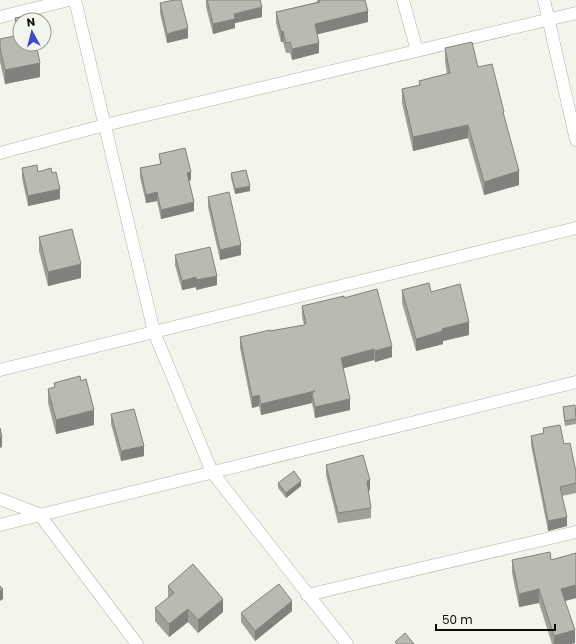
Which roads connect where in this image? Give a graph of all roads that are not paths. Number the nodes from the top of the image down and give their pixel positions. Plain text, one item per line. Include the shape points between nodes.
1 (69, 0) edge
2 (75, 0) edge
3 (403, 0) edge
4 (544, 0) edge
5 (576, 13) edge
6 (0, 17) edge
7 (549, 20) junction
8 (417, 51) junction
9 (105, 125) junction
10 (576, 140) edge
11 (0, 153) edge
12 (576, 228) edge
13 (154, 332) junction
14 (0, 370) edge
15 (576, 382) edge
16 (212, 472) junction
17 (0, 499) edge
18 (39, 514) junction
19 (0, 525) edge
20 (576, 532) edge
21 (307, 595) junction
22 (137, 644) edge
23 (347, 644) edge

1 - 6 street
2 - 9 street
3 - 8 street
4 - 7 street
5 - 7 street
7 - 8 street
7 - 10 street
8 - 9 street
9 - 11 street
9 - 13 street
12 - 13 street
13 - 14 street
13 - 16 street
15 - 16 street
16 - 18 street
16 - 21 street
17 - 18 street
18 - 19 street
18 - 22 street
20 - 21 street
21 - 23 street

